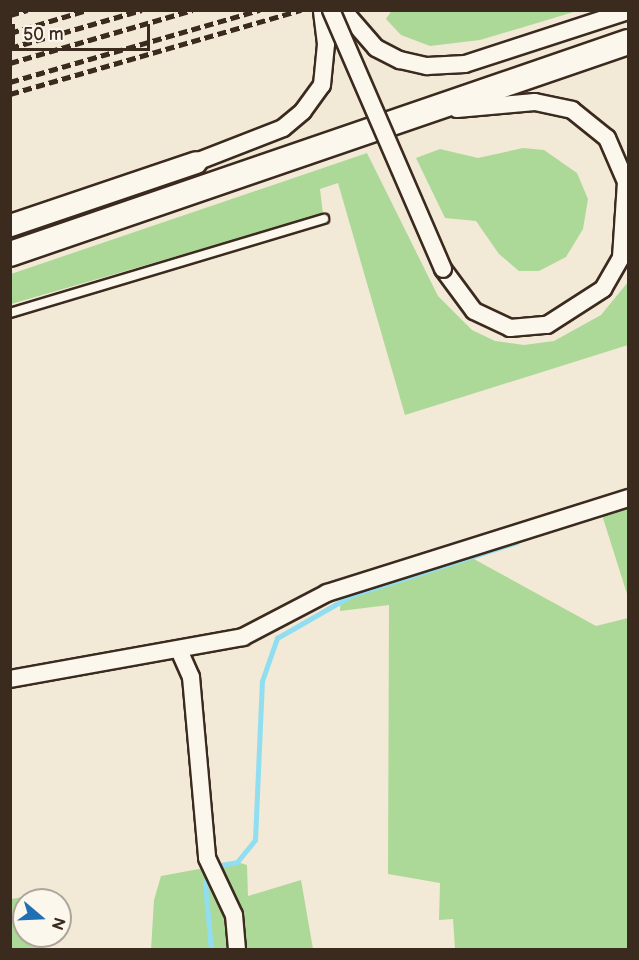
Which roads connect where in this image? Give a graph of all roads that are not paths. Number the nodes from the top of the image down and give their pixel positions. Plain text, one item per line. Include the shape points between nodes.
1 (322, 10) edge
2 (331, 10) edge
3 (343, 10) edge
4 (628, 11) edge
5 (628, 42) edge
6 (428, 112) junction
7 (196, 162) joint
8 (324, 219) dead end
9 (10, 225) edge
10 (625, 251) edge
11 (10, 254) edge
12 (10, 313) edge
13 (628, 498) edge
14 (179, 650) junction
15 (10, 679) edge
16 (237, 950) edge

1 - 7 street via 326,44 322,85 303,111 283,128
2 - 10 street, bridge via 443,269 474,311 510,328 547,325 603,289
3 - 4 street via 376,48 400,60 427,66 465,64
5 - 6 main road
6 - 10 street via 535,102 572,110 607,138 626,182
6 - 11 main road
7 - 9 street
8 - 12 lane
13 - 14 street via 327,593 243,637
14 - 15 street
14 - 16 street via 191,677 207,858 234,915

